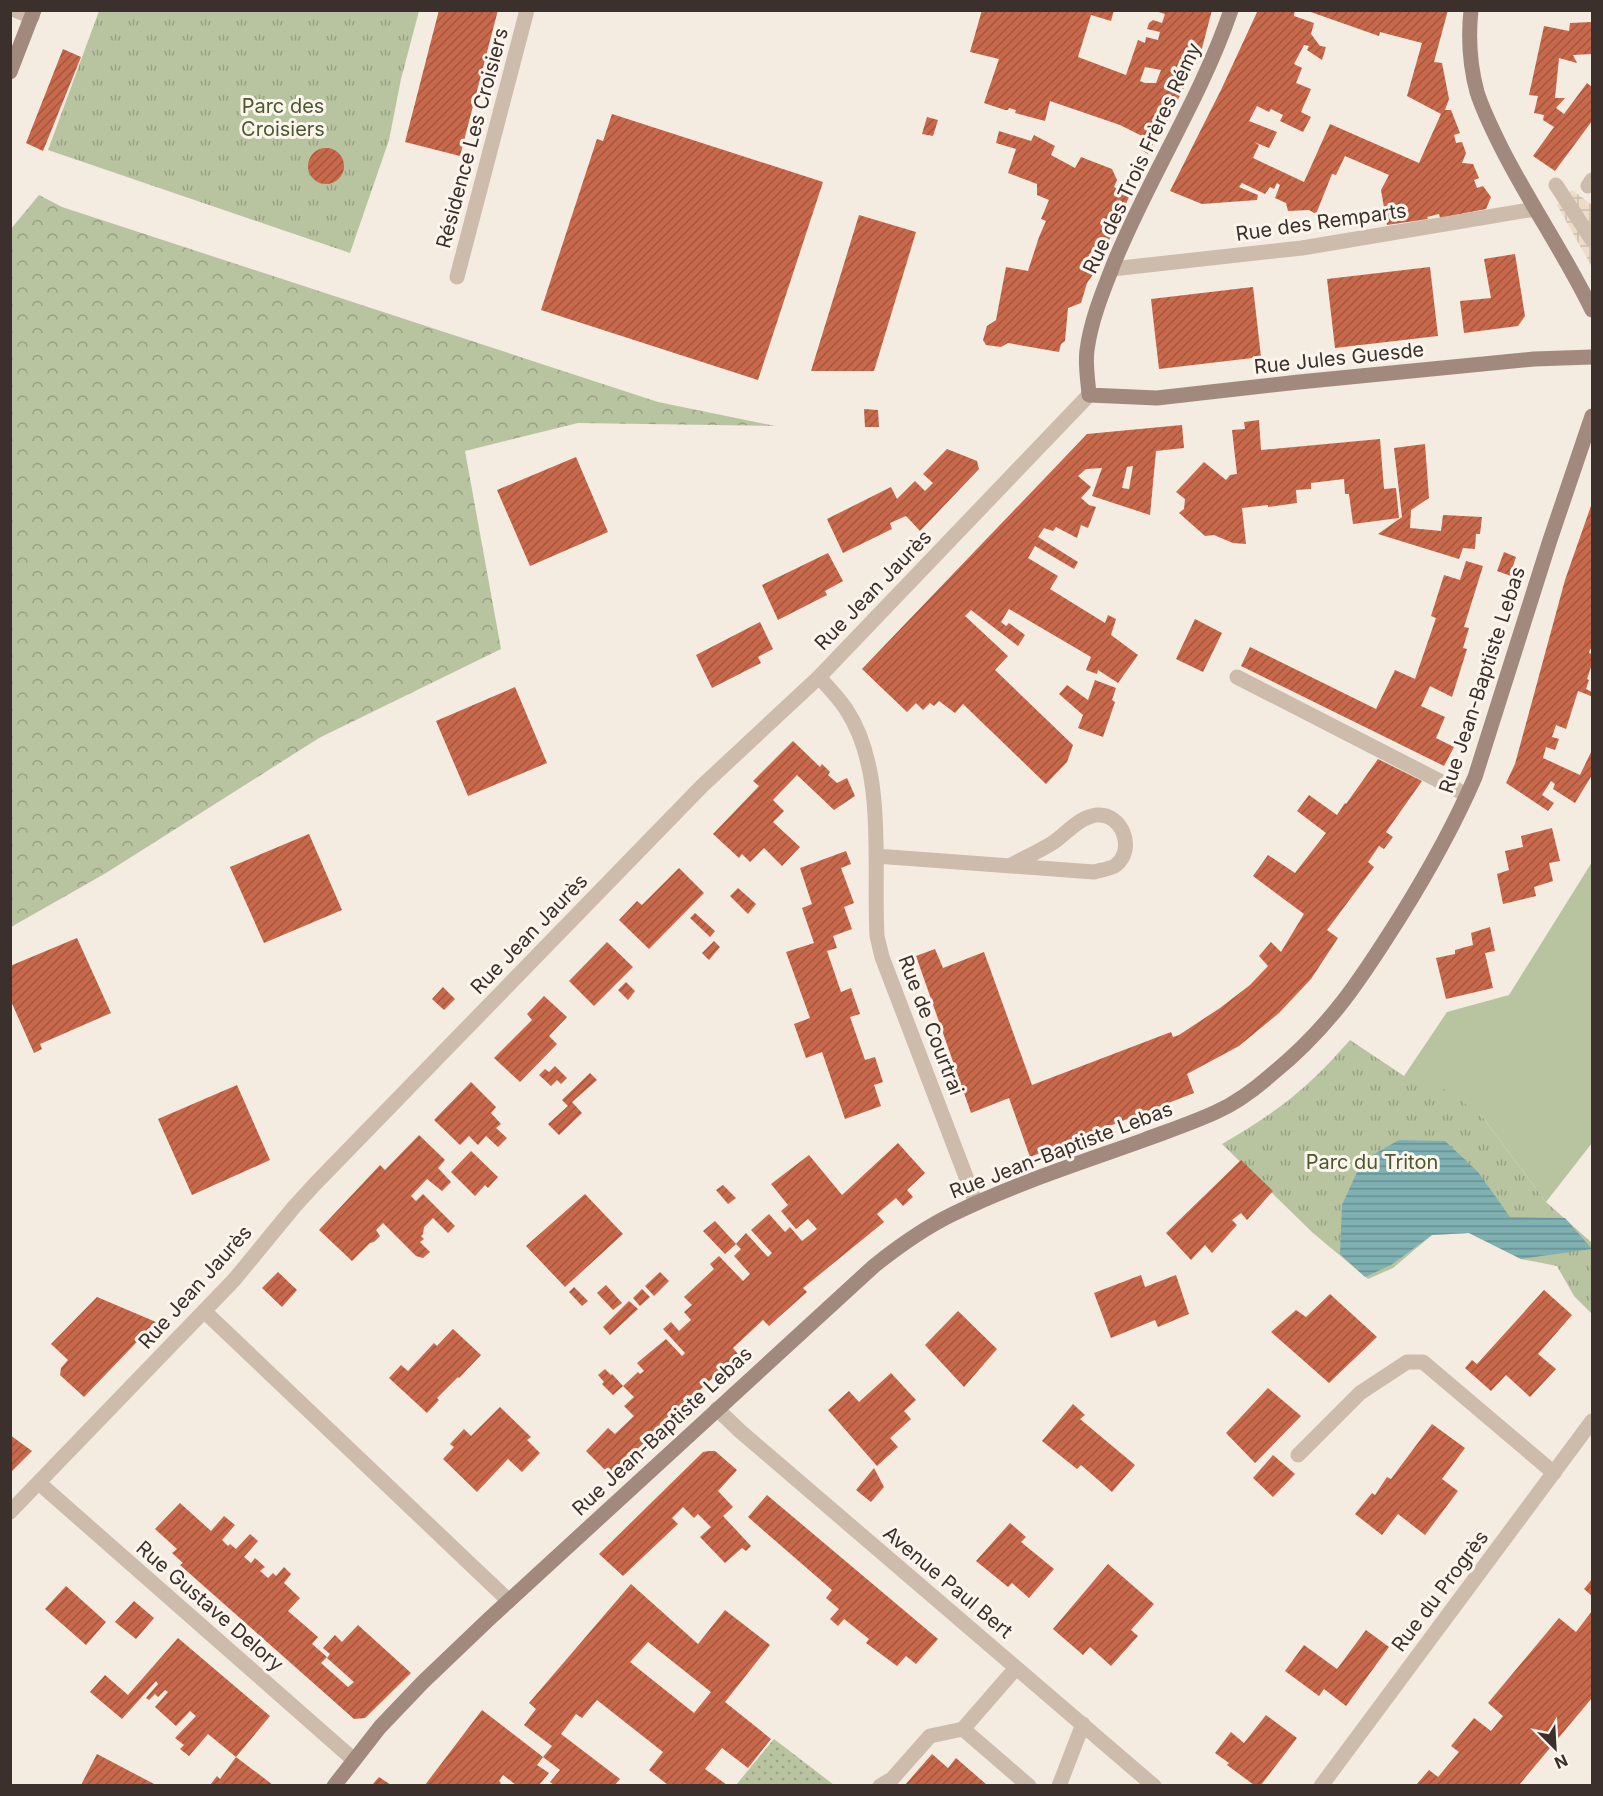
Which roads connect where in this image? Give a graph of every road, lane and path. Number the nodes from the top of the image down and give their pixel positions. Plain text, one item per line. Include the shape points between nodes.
1 (15, 10) edge
2 (527, 10) edge
3 (1231, 10) edge
4 (1471, 10) edge
5 (33, 14) edge
6 (10, 72) edge
7 (1556, 185) dead end
8 (1535, 209) junction
9 (1593, 240) edge
10 (1112, 269) junction
11 (457, 277) dead end
12 (1593, 310) edge
13 (1593, 357) edge
14 (1089, 395) junction
15 (1593, 416) edge
16 (819, 677) junction
17 (1237, 677) dead end
18 (1467, 795) junction
19 (876, 856) junction
20 (1009, 866) junction
21 (976, 1203) junction
22 (204, 1311) junction
23 (717, 1409) junction
24 (1593, 1421) edge
25 (1298, 1455) dead end
26 (1554, 1473) junction
27 (39, 1483) junction
28 (10, 1512) edge
29 (509, 1601) junction
30 (1017, 1668) junction
31 (1083, 1724) junction
32 (963, 1729) junction
33 (354, 1760) junction
34 (334, 1785) edge
35 (880, 1785) edge
36 (1029, 1785) edge
37 (1059, 1785) edge
38 (1154, 1785) edge
39 (1321, 1785) edge

1 - 5 street
2 - 11 street, Résidence Les Croisiers
3 - 10 street, Rue des Trois Frères Rémy
4 - 8 street via 1470,50 1478,93
5 - 6 street
7 - 9 street
8 - 10 street, Rue des Remparts via 1302,248
8 - 12 street
10 - 14 street, Rue des Trois Frères Rémy via 1087,350
13 - 14 street, Rue Jules Guesde via 1534,359 1157,398
14 - 16 street, Rue Jean Jaurès
15 - 18 street, Rue Jean-Baptiste Lebas
16 - 19 street, Rue de Courtrai via 846,709 862,744 873,797
16 - 22 street, Rue Jean Jaurès via 702,786 315,1184
17 - 18 street
18 - 21 street, Rue Jean-Baptiste Lebas via 1435,858 1358,984 1297,1054 1218,1111
19 - 20 street
19 - 21 street, Rue de Courtrai via 877,936 882,957
20 - 20 street via 1095,872 1115,866 1124,856 1126,839 1111,817 1089,817
21 - 23 street, Rue Jean-Baptiste Lebas via 925,1230 874,1266
22 - 27 street, Rue Jean Jaurès
22 - 29 street
23 - 29 street, Rue Jean-Baptiste Lebas
23 - 30 street, Avenue Paul Bert
24 - 26 street, Rue du Progrès
25 - 26 street via 1360,1393 1407,1362 1423,1362
26 - 39 street, Rue du Progrès
27 - 28 street, Rue Jean Jaurès
27 - 33 street, Rue Gustave Delory
29 - 33 street, Rue Jean-Baptiste Lebas via 423,1682
30 - 31 street, Avenue Paul Bert
30 - 32 street
31 - 37 street
31 - 38 street, Avenue Paul Bert
32 - 35 street via 930,1736 892,1779
32 - 36 street
33 - 34 street, Rue Jean-Baptiste Lebas

